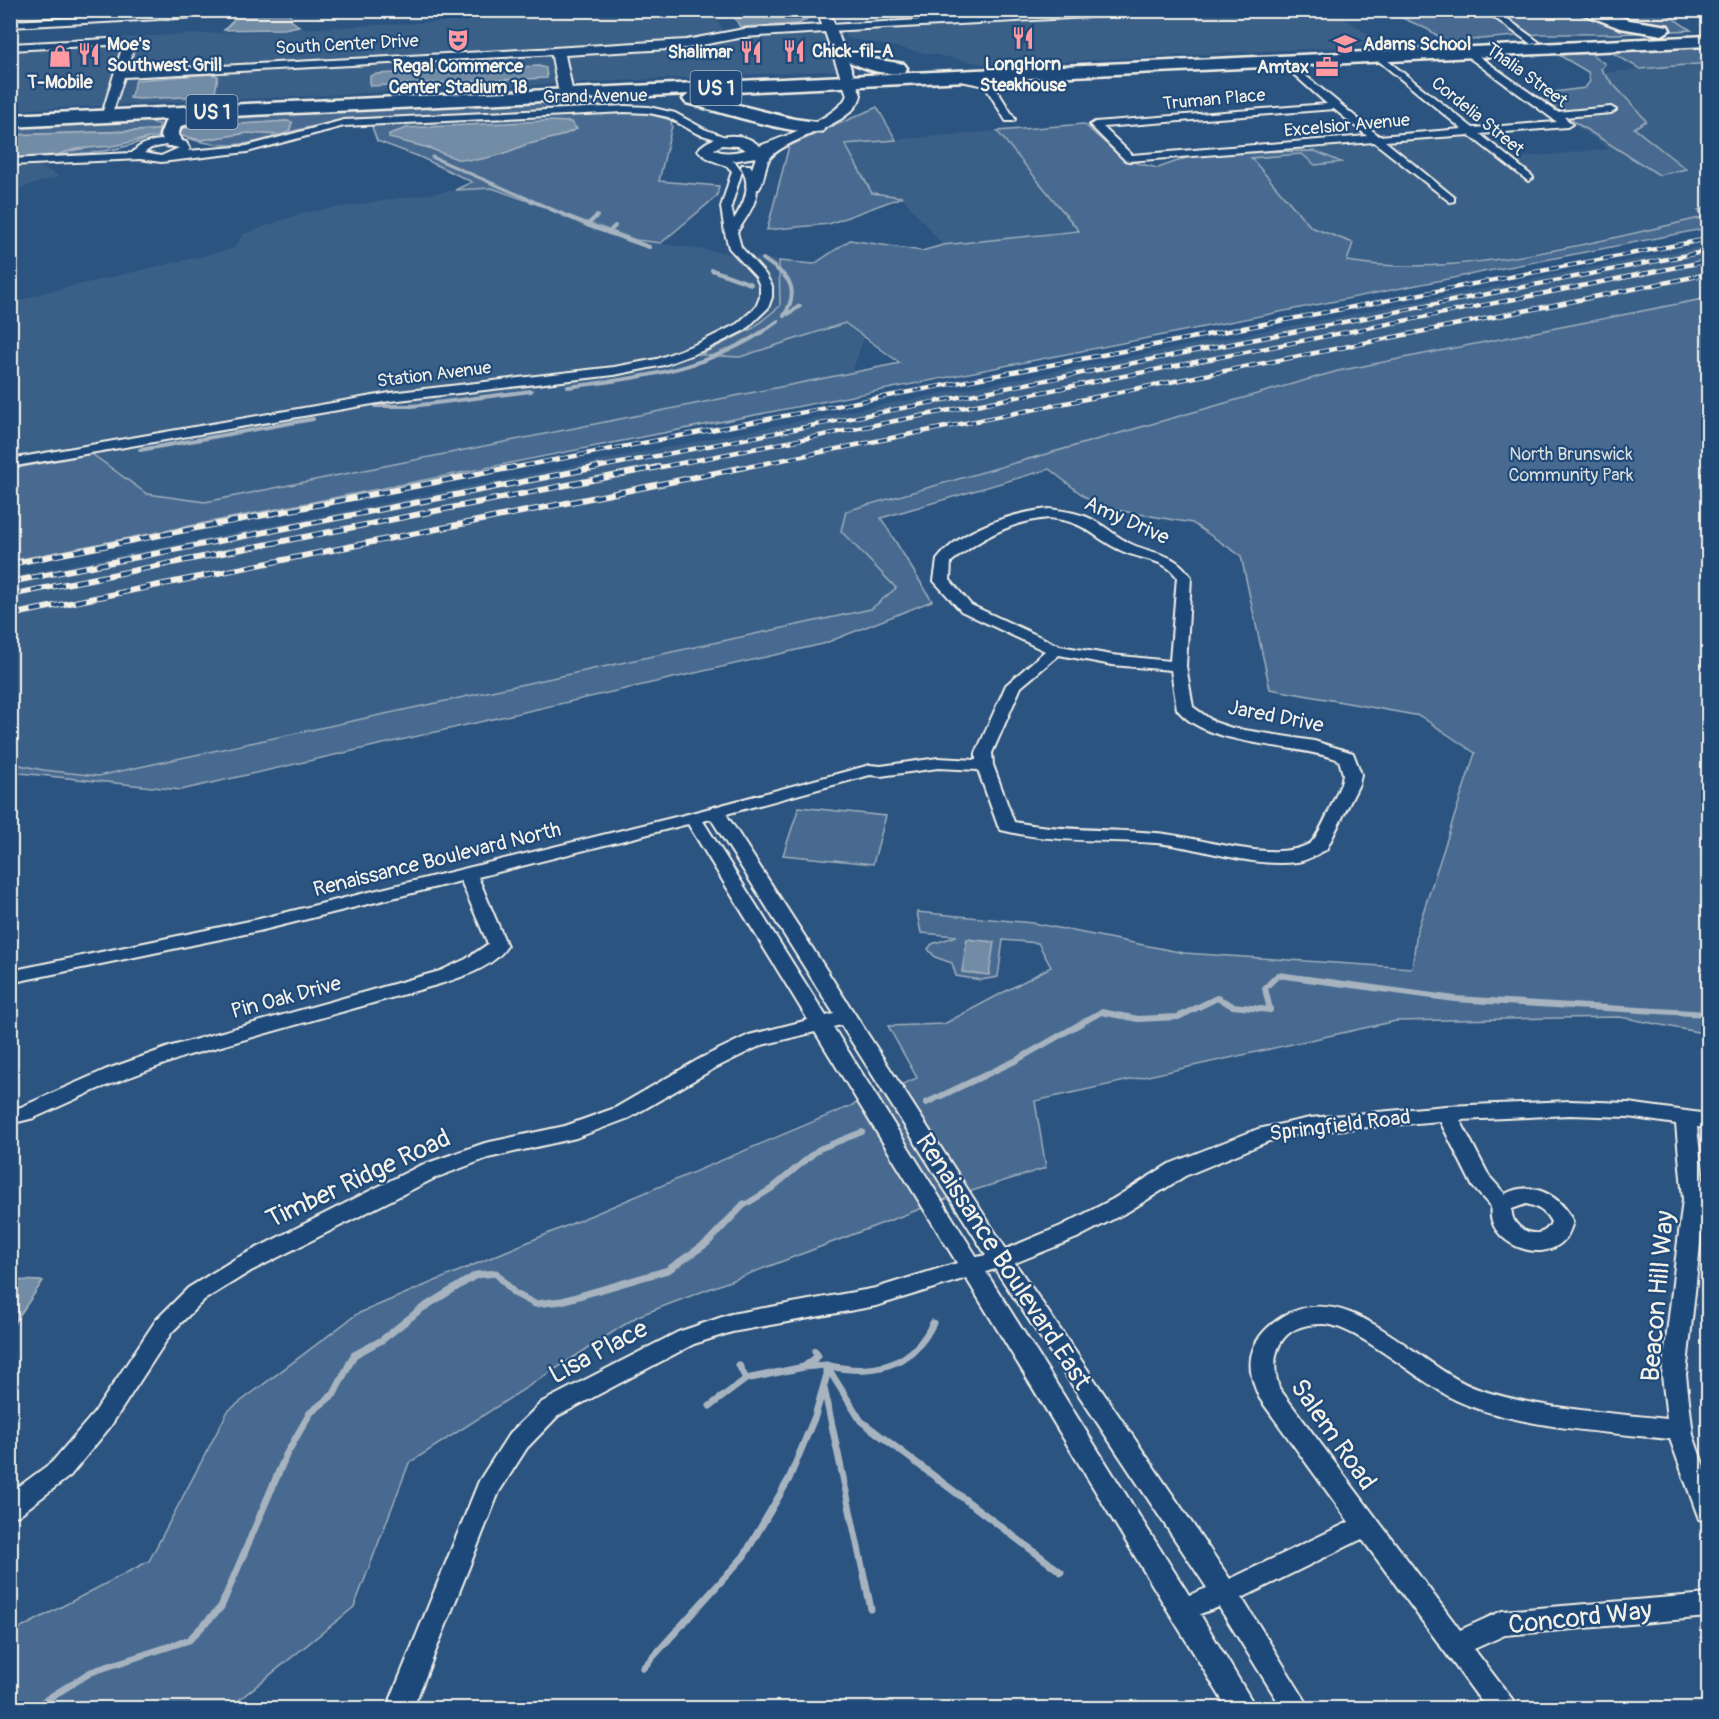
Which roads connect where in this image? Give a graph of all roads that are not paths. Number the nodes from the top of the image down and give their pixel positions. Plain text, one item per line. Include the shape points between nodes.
1 (824, 10) edge
2 (1164, 10) edge
3 (1488, 10) edge
4 (1587, 10) edge
5 (214, 12) edge
6 (10, 24) edge
7 (211, 26) dead end
8 (829, 28) junction
9 (1706, 39) edge
10 (1534, 42) junction
11 (10, 47) edge
12 (837, 50) junction
13 (1467, 52) junction
14 (559, 56) junction
15 (1378, 56) junction
16 (1284, 61) junction
17 (1013, 73) junction
18 (120, 74) junction
19 (949, 76) junction
20 (985, 77) junction
21 (848, 78) junction
22 (565, 89) junction
23 (583, 94) junction
24 (1336, 106) junction
25 (305, 107) junction
26 (1611, 111) dead end
27 (113, 113) junction
28 (10, 115) edge
29 (1554, 115) junction
30 (1010, 119) dead end
31 (10, 121) edge
32 (685, 123) junction
33 (1567, 124) joint
34 (801, 131) junction
35 (1472, 131) junction
36 (1375, 138) junction
37 (163, 141) junction
38 (734, 141) junction
39 (713, 151) junction
40 (749, 155) junction
41 (1129, 158) joint
42 (10, 162) edge
43 (1528, 178) dead end
44 (754, 186) junction
45 (1450, 199) dead end
46 (731, 233) junction
47 (10, 463) edge
48 (1056, 650) junction
49 (1178, 666) junction
50 (984, 759) junction
51 (716, 811) junction
52 (693, 818) junction
53 (468, 875) junction
54 (10, 976) edge
55 (848, 1017) junction
56 (821, 1024) junction
57 (1446, 1113) junction
58 (10, 1117) edge
59 (1697, 1119) edge
60 (1502, 1204) dead end
61 (1000, 1258) junction
62 (970, 1267) junction
63 (1681, 1430) junction
64 (10, 1507) edge
65 (1708, 1511) edge
66 (1365, 1526) junction
67 (1224, 1593) junction
68 (1708, 1606) edge
69 (1183, 1609) junction
70 (1456, 1645) junction
71 (400, 1708) edge
72 (1242, 1708) edge
73 (1297, 1708) edge
74 (1502, 1708) edge

1 - 8 street
2 - 8 street
3 - 10 street
4 - 9 highway via 1632,26
5 - 6 street
5 - 7 street
8 - 12 street
8 - 14 street via 744,33 686,44 591,49
9 - 10 highway, US 1
9 - 13 highway, US 1
10 - 20 highway, US 1
11 - 18 street via 122,44 128,50
12 - 20 highway via 877,66
12 - 21 street
13 - 15 highway, US 1
13 - 29 street, Thalia Street
14 - 18 street, South Center Drive
14 - 22 street
15 - 16 highway, US 1
15 - 35 street, Cordelia Street
16 - 17 highway, US 1
16 - 24 street
17 - 19 highway, US 1
17 - 20 street via 996,79
18 - 27 street
19 - 20 street via 977,80
19 - 21 highway, US 1
20 - 21 highway, US 1
20 - 30 street
21 - 22 highway, US 1
21 - 23 highway, US 1
21 - 34 street via 853,100 840,112
22 - 27 highway, US 1
23 - 25 highway, US 1
23 - 34 highway via 679,97
24 - 36 street
24 - 41 street, Truman Place via 1095,126
25 - 27 highway, US 1
25 - 37 highway via 191,117 179,120
26 - 29 street
27 - 28 highway, US 1
27 - 31 highway, US 1
27 - 37 highway via 163,122
29 - 33 street, Thalia Street
32 - 37 street, Grand Avenue via 666,113 631,109 357,122 326,126 255,147
32 - 38 street, Grand Avenue
32 - 39 street, Grand Avenue
33 - 35 street, Excelsior Avenue
34 - 38 street
34 - 40 street
34 - 44 street via 763,157
35 - 36 street, Excelsior Avenue
35 - 43 street, Cordelia Street
36 - 41 street, Excelsior Avenue
36 - 45 street
37 - 42 street, Grand Avenue via 76,159
38 - 39 street
38 - 40 street via 752,146
39 - 40 street
39 - 46 street, Station Avenue via 737,171 726,207
40 - 44 street via 744,163
44 - 46 street via 747,209
46 - 47 street, Station Avenue via 735,249 766,286 762,308 724,337 679,356 614,371 370,400
48 - 49 street
48 - 49 street, Amy Drive via 966,608 942,581 944,560 963,543 1014,519 1065,516 1086,522 1126,547 1177,565 1184,577
48 - 50 street via 1014,685
49 - 50 street, Jared Drive via 1185,710 1210,726 1324,746 1347,757 1352,774 1350,784 1320,846 1296,857 1254,855 1158,838 1044,833 1007,826
50 - 51 street, Renaissance Boulevard North via 870,770
51 - 52 street, Renaissance Boulevard North
51 - 55 street, Renaissance Boulevard East
52 - 53 street, Renaissance Boulevard North
52 - 56 street, Renaissance Boulevard East
53 - 54 street, Renaissance Boulevard North via 260,925
53 - 58 street, Pin Oak Drive via 498,946 480,962 460,972 377,997 201,1044
55 - 56 street, Timber Ridge Road
55 - 61 street, Renaissance Boulevard East
56 - 62 street, Renaissance Boulevard East
56 - 64 street, Timber Ridge Road via 756,1040 622,1113 569,1133 485,1151 427,1172 243,1265 196,1294 164,1326 102,1420 62,1468
57 - 59 street, Springfield Road via 1570,1108 1628,1110
57 - 60 street via 1481,1181
57 - 61 street, Springfield Road via 1310,1125 1265,1134 1177,1170 1069,1232
59 - 63 street, Beacon Hill Way via 1694,1199 1674,1375
61 - 62 street, Lisa Place
61 - 67 street, Renaissance Boulevard East
62 - 69 street, Renaissance Boulevard East
62 - 71 street, Lisa Place via 876,1297 731,1323 686,1338 550,1409 518,1441 488,1488
63 - 65 street, Beacon Hill Way
63 - 66 street, Salem Road via 1576,1419 1468,1395 1436,1378 1372,1332 1325,1314 1304,1316 1286,1323 1262,1353 1268,1392
66 - 67 street
66 - 70 street, Salem Road
67 - 69 street
67 - 73 street, Renaissance Boulevard East
68 - 70 street, Concord Way via 1502,1623
69 - 72 street, Renaissance Boulevard East
70 - 74 street, Salem Road

